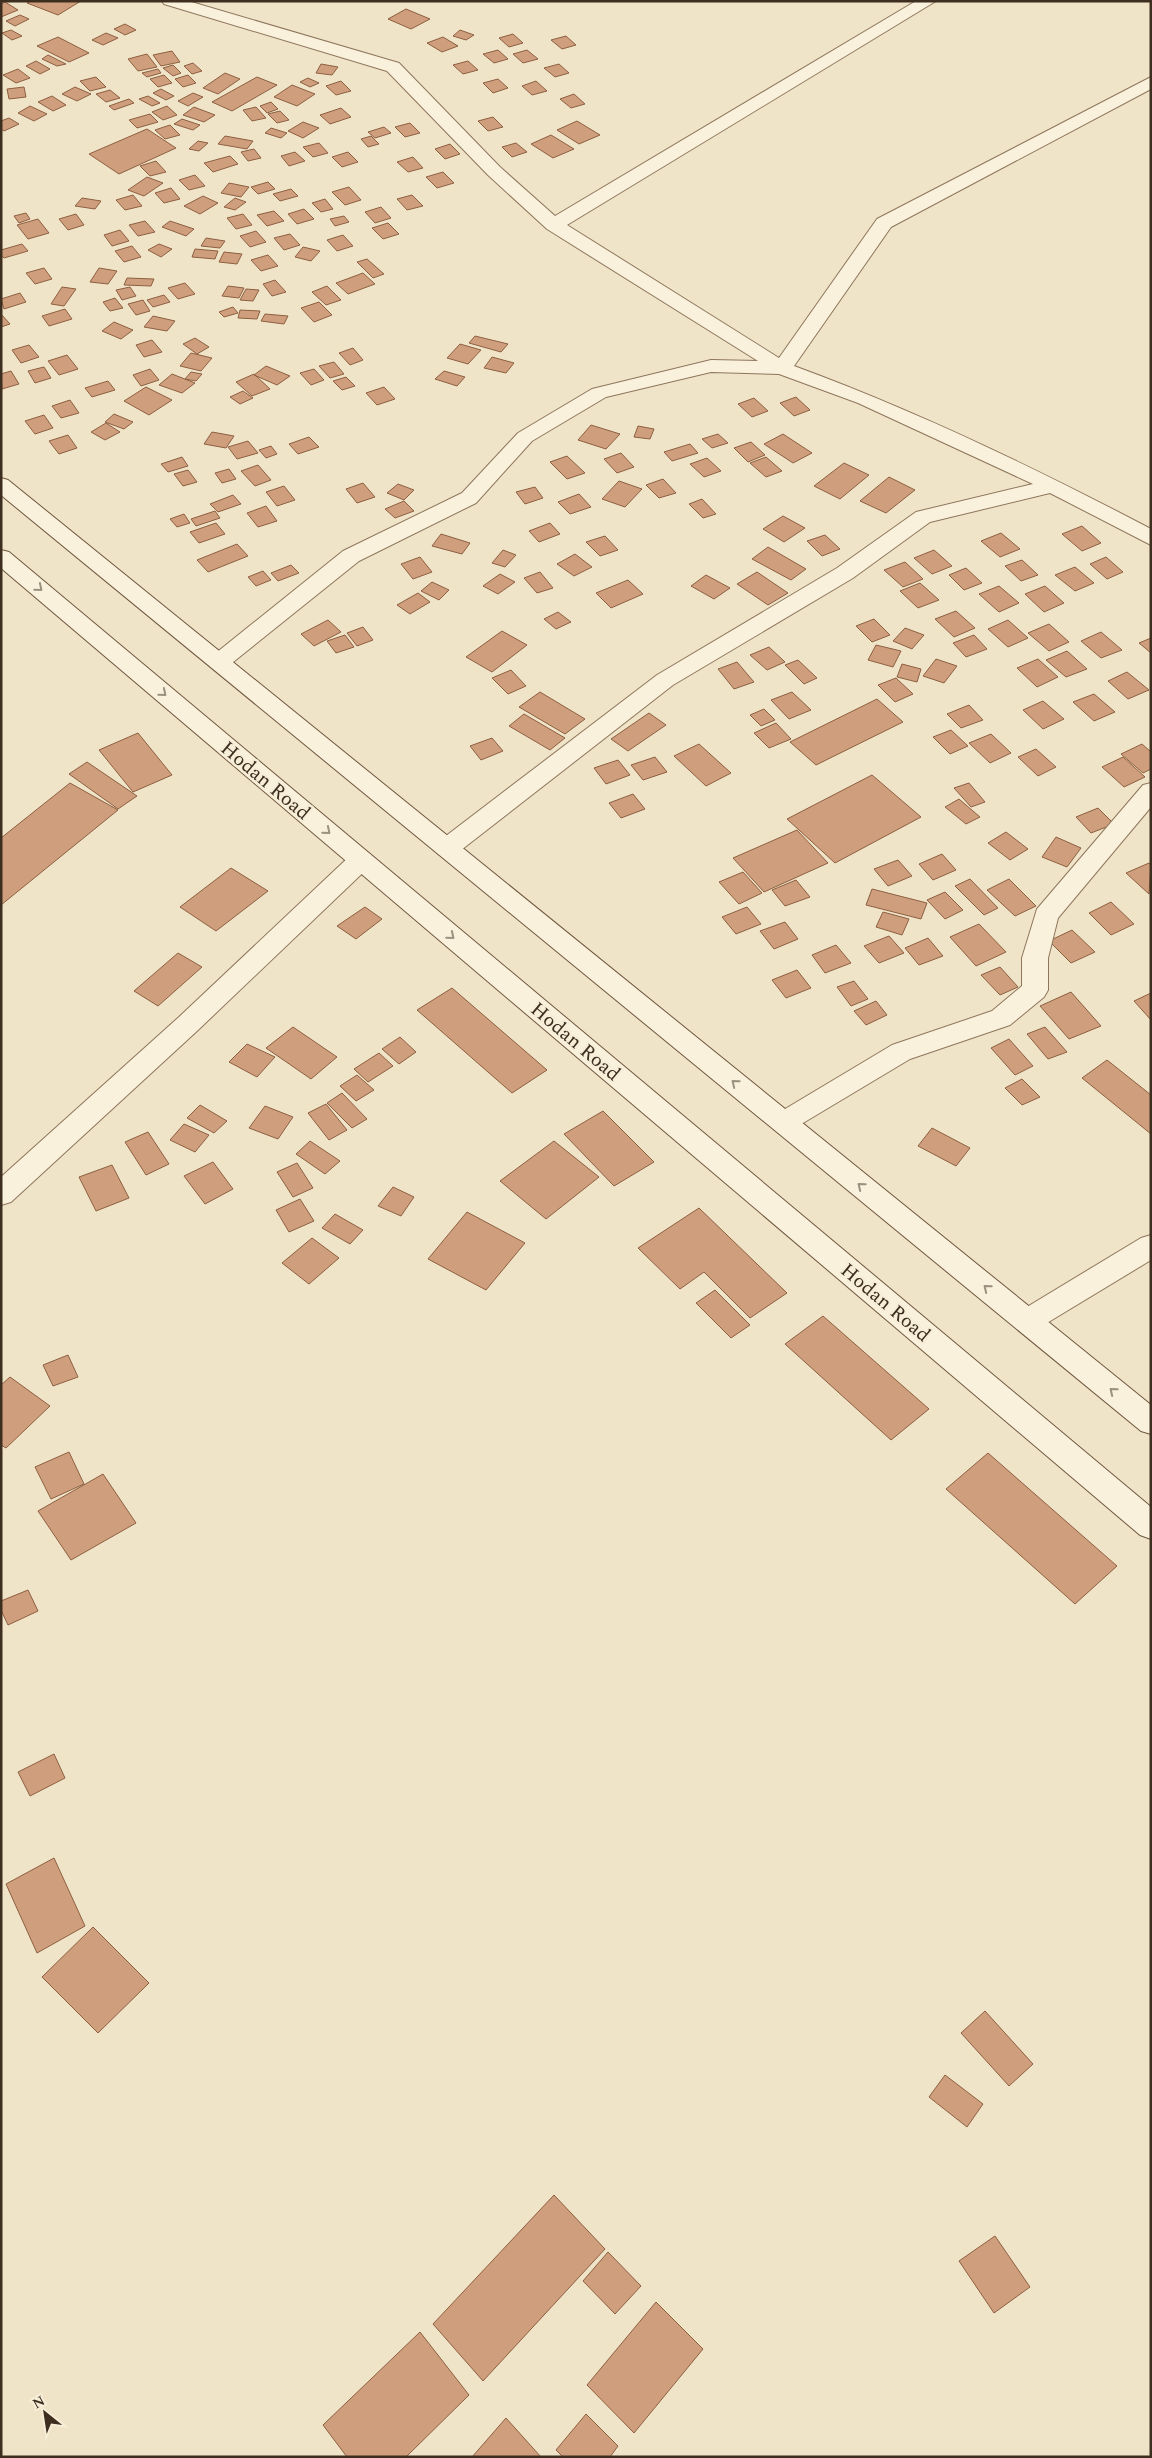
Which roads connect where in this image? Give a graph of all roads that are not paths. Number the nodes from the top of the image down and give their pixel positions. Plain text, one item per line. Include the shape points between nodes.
1 (170, 1) edge
2 (928, 1) edge
3 (1151, 82) edge
4 (554, 225) junction
5 (782, 368) junction
6 (1, 484) edge
7 (1053, 486) junction
8 (1151, 538) edge
9 (1, 556) edge
10 (219, 662) junction
11 (1151, 791) edge
12 (447, 848) junction
13 (361, 860) junction
14 (784, 1122) junction
15 (1, 1194) edge
16 (1151, 1246) edge
17 (1027, 1321) junction
18 (1151, 1422) edge
19 (1151, 1526) edge

1 - 4 street via 393,67 494,171
2 - 4 street
3 - 5 street via 884,223
4 - 5 street
5 - 7 street via 864,399
5 - 10 street via 711,366 599,393 525,437 469,498 351,556
6 - 10 street
7 - 8 street
7 - 12 street via 923,517 845,573 665,680
9 -> 13 street, Hodan Road
10 - 12 street
11 - 14 street via 1046,915 1035,958 1035,990 1001,1018 901,1052
14 -> 12 street
13 - 15 street via 188,1024
13 -> 19 street, Hodan Road
17 -> 14 street
16 - 17 street
18 -> 17 street

